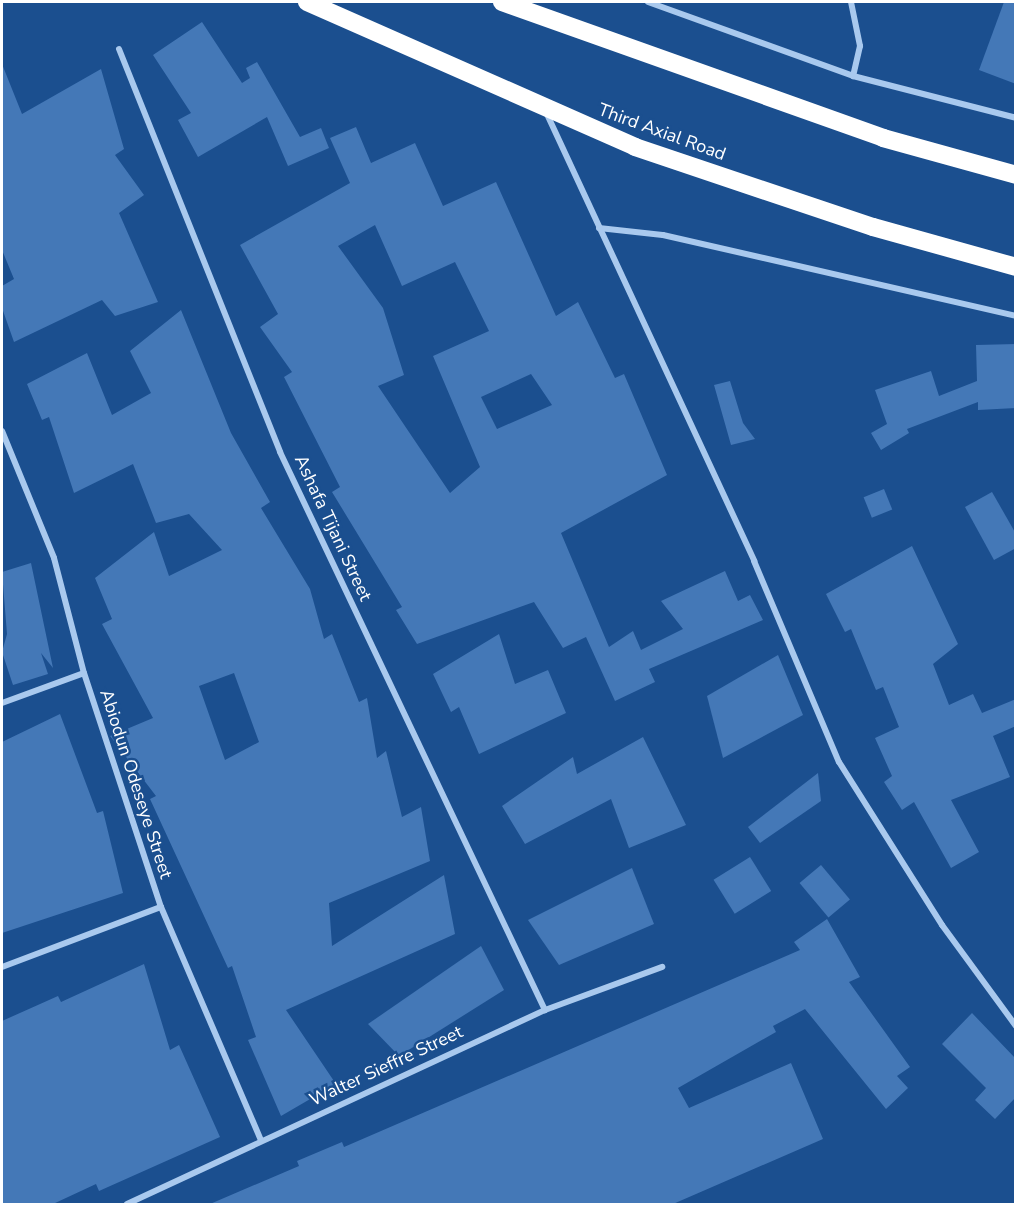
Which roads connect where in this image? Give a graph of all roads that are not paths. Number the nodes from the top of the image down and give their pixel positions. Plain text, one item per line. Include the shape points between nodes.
1 (307, 2) edge
2 (502, 2) edge
3 (648, 2) edge
4 (851, 2) edge
5 (119, 48) dead end
6 (853, 76) junction
7 (545, 111) junction
8 (1016, 118) edge
9 (1016, 175) edge
10 (599, 228) junction
11 (1016, 267) edge
12 (1016, 315) edge
13 (2, 432) edge
14 (10, 448) junction
15 (2, 451) edge
16 (84, 673) junction
17 (2, 703) edge
18 (161, 907) junction
19 (662, 967) dead end
20 (2, 968) edge
21 (545, 1010) junction
22 (1016, 1026) edge
23 (261, 1140) junction
24 (127, 1204) edge

1 - 7 highway, Third Axial Road
2 - 9 highway via 883,138
3 - 6 street
4 - 6 street via 860,46
5 - 21 street, Ashafa Tijani Street via 280,452
6 - 8 street
7 - 10 street
7 - 11 highway, Third Axial Road via 635,147 851,220
10 - 12 street via 663,236
10 - 22 street via 754,561 839,762 942,925
13 - 14 street, Abiodun Odeseye Street
14 - 15 street
14 - 16 street, Abiodun Odeseye Street via 54,558
16 - 17 street
16 - 18 street, Abiodun Odeseye Street
18 - 20 street
18 - 23 street, Abiodun Odeseye Street
19 - 21 street, Walter Sieffre Street
21 - 23 street, Walter Sieffre Street
23 - 24 street, Walter Sieffre Street

